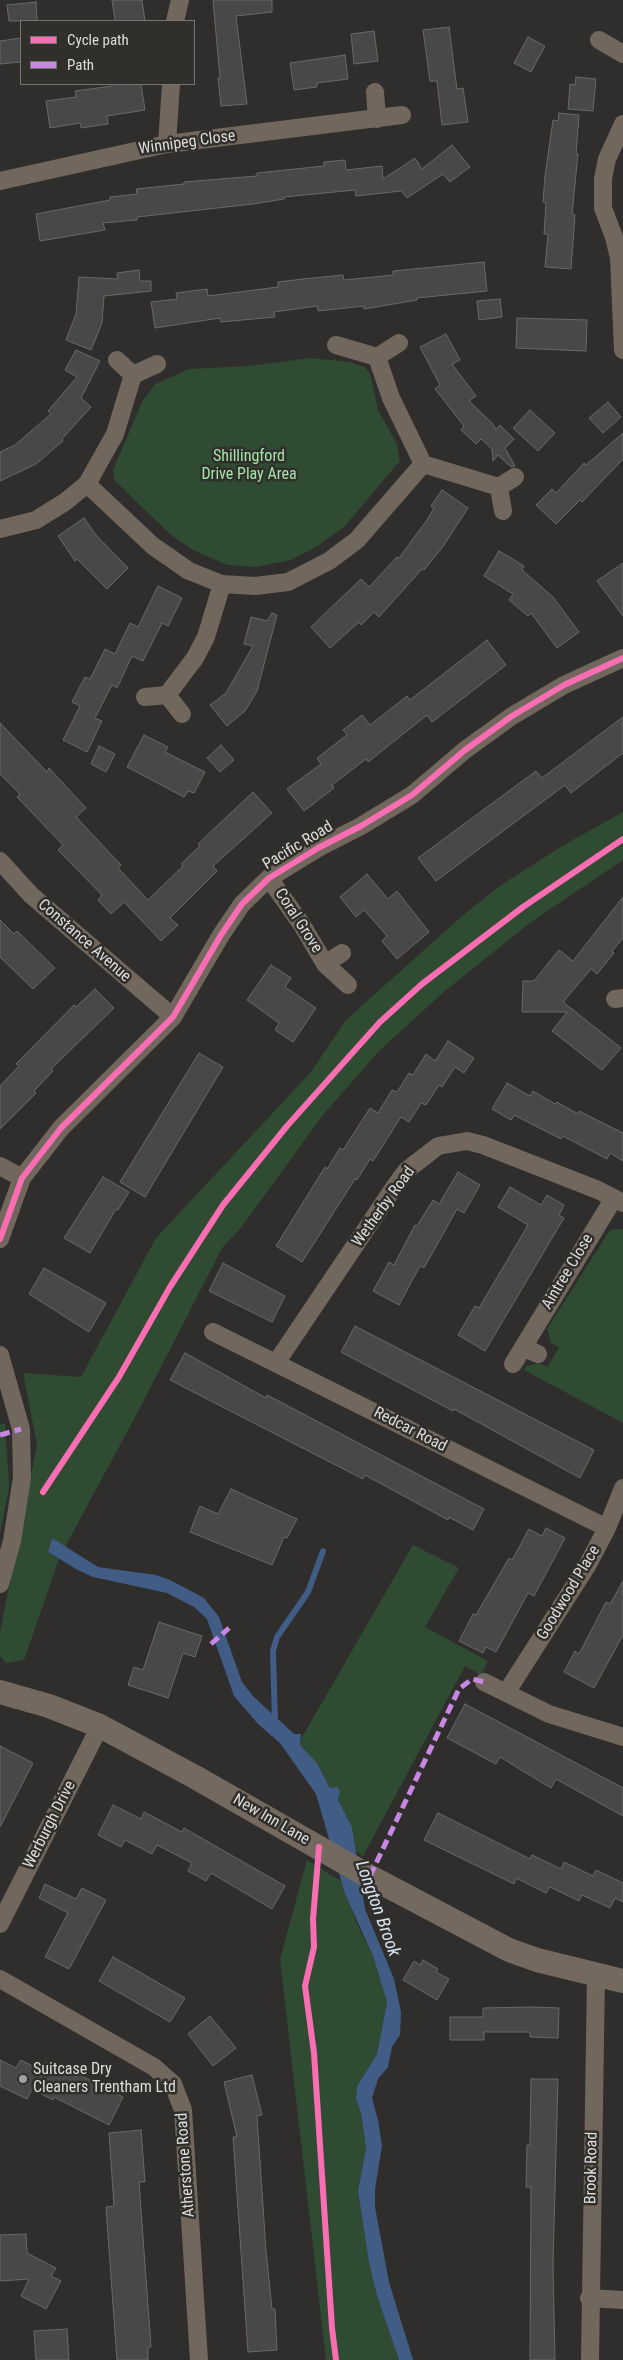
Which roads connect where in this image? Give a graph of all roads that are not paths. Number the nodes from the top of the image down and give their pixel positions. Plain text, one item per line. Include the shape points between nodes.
1 (180, 0) edge
2 (175, 20) edge
3 (599, 40) dead end
4 (623, 54) edge
5 (171, 85) edge
6 (375, 92) dead end
7 (402, 116) dead end
8 (377, 118) junction
9 (623, 124) edge
10 (167, 144) junction
11 (0, 181) edge
12 (399, 343) dead end
13 (336, 345) dead end
14 (623, 350) edge
15 (378, 357) junction
16 (117, 360) dead end
17 (157, 364) dead end
18 (133, 375) junction
19 (423, 464) junction
20 (515, 477) dead end
21 (87, 484) junction
22 (499, 487) junction
23 (503, 511) dead end
24 (0, 529) edge
25 (222, 584) junction
26 (623, 658) edge
27 (167, 695) junction
28 (145, 697) dead end
29 (182, 714) dead end
30 (0, 861) edge
31 (269, 878) junction
32 (342, 953) dead end
33 (325, 964) junction
34 (348, 985) dead end
35 (173, 1017) junction
36 (0, 1166) edge
37 (22, 1178) junction
38 (618, 1200) edge
39 (0, 1239) edge
40 (213, 1332) dead end
41 (0, 1355) edge
42 (276, 1363) junction
43 (513, 1364) dead end
44 (623, 1488) edge
45 (607, 1528) junction
46 (0, 1584) edge
47 (484, 1682) dead end
48 (0, 1692) edge
49 (506, 1693) junction
50 (100, 1726) junction
51 (623, 1737) edge
52 (0, 1924) edge
53 (596, 1976) junction
54 (0, 1979) edge
55 (623, 1981) edge
56 (589, 2298) junction
57 (623, 2300) edge
58 (199, 2360) edge
59 (590, 2360) edge

1 - 2 street
3 - 4 street
5 - 10 street
6 - 8 street
7 - 8 street, Winnipeg Close
8 - 10 street, Winnipeg Close
9 - 14 street via 607,159 603,208 619,258
10 - 11 street, Winnipeg Close
12 - 15 street
13 - 15 street
15 - 19 street via 392,398
16 - 18 street
17 - 18 street
18 - 21 street via 115,434
19 - 22 street
19 - 25 street via 357,540 329,561 288,582 254,586
20 - 22 street
21 - 24 street via 36,520
21 - 25 street via 153,546 189,571
22 - 23 street
25 - 27 street via 206,637 195,658
26 - 31 street, Pacific Road via 564,685 512,716 464,750 412,794
27 - 28 street
27 - 29 street
30 - 35 street, Constance Avenue via 31,895
31 - 33 street, Coral Grove
31 - 35 street, Pacific Road via 242,904
32 - 33 street, Coral Grove
33 - 34 street, Coral Grove
35 - 37 street, Pacific Road via 61,1128
36 - 37 street
37 - 39 street, Pacific Road
38 - 42 street, Wetherby Road via 483,1145 467,1141 438,1146 407,1170 395,1186
38 - 43 street, Aintree Close via 530,1350
40 - 42 street, Redcar Road
41 - 46 street via 21,1429 22,1478 12,1541
42 - 45 street, Redcar Road
44 - 45 street, Goodwood Place
45 - 49 street, Goodwood Place via 587,1566
47 - 49 street
48 - 50 street, New Inn Lane via 49,1706
49 - 51 street via 549,1714
50 - 52 street, Werburgh Drive
50 - 53 street, New Inn Lane via 363,1873 509,1950
53 - 55 street, New Inn Lane
53 - 56 street, Brook Road
54 - 58 street, Atherstone Road via 154,2067 173,2084 183,2110
56 - 57 street
56 - 59 street, Brook Road

